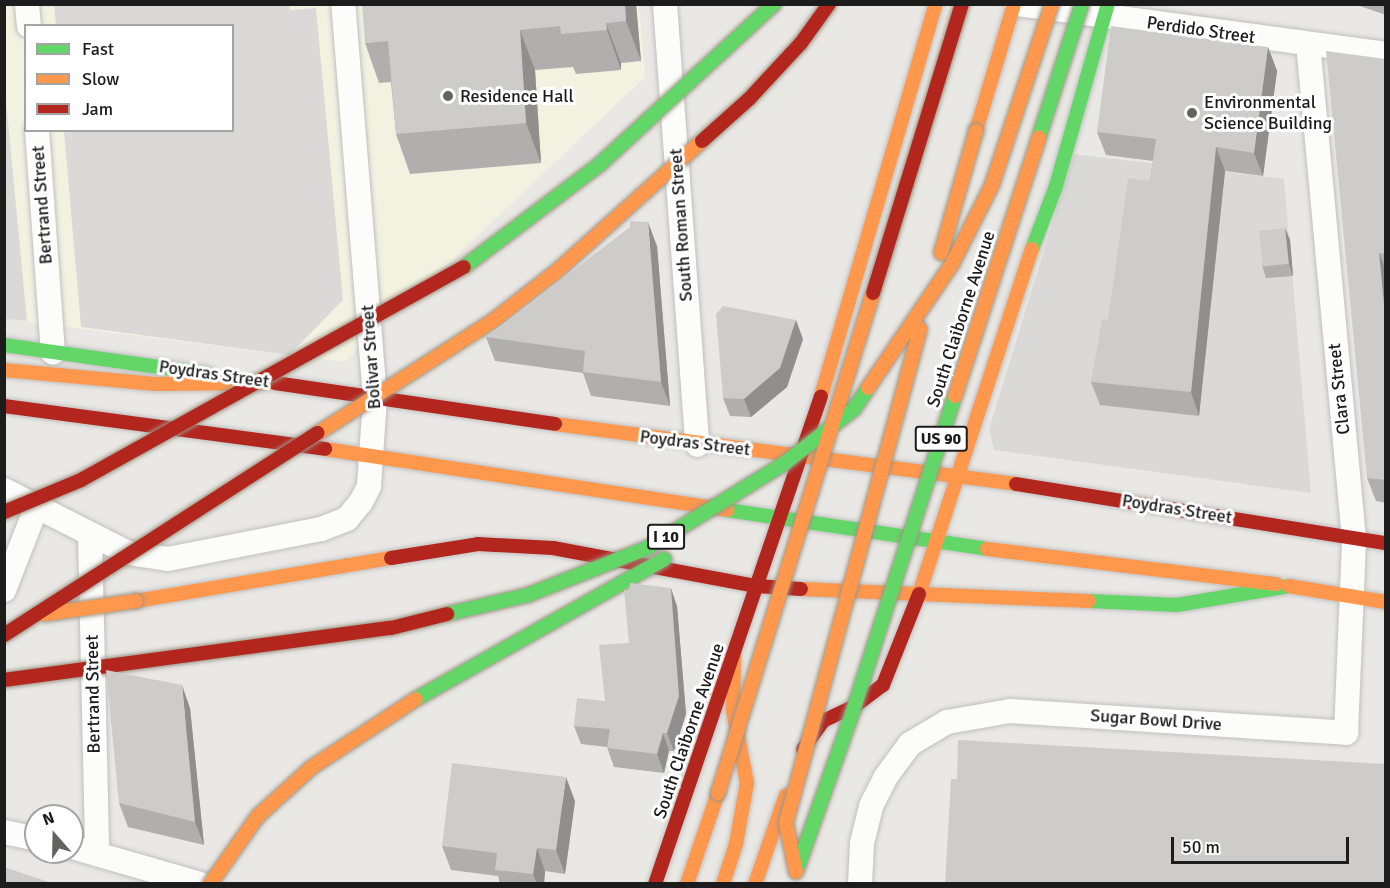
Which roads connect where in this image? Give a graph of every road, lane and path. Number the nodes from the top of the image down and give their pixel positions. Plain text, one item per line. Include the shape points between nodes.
1 (27, 4) edge
2 (343, 4) edge
3 (665, 4) edge
4 (774, 4) edge
5 (829, 4) edge
6 (936, 4) edge
7 (962, 4) edge
8 (1016, 4) edge
9 (1052, 4) edge
10 (1082, 4) edge
11 (1106, 10) edge
12 (29, 24) edge
13 (1308, 45) junction
14 (1386, 54) edge
15 (37, 132) edge
16 (4, 345) edge
17 (53, 352) junction
18 (4, 370) edge
19 (275, 383) junction
20 (375, 398) junction
21 (4, 406) edge
22 (697, 445) junction
23 (373, 456) junction
24 (803, 456) junction
25 (785, 463) junction
26 (959, 475) junction
27 (4, 490) edge
28 (37, 506) junction
29 (4, 512) edge
30 (778, 520) junction
31 (722, 525) dead end
32 (90, 535) junction
33 (1354, 539) junction
34 (936, 543) junction
35 (1386, 543) edge
36 (674, 553) dead end
37 (756, 586) junction
38 (1289, 586) junction
39 (4, 590) edge
40 (919, 594) junction
41 (1353, 596) junction
42 (1386, 602) edge
43 (4, 620) edge
44 (4, 635) edge
45 (734, 654) junction
46 (4, 680) edge
47 (1346, 733) joint
48 (4, 832) edge
49 (24, 836) edge
50 (84, 850) edge
51 (97, 853) junction
52 (794, 878) edge
53 (200, 884) edge
54 (210, 884) edge
55 (655, 884) edge
56 (687, 884) edge
57 (723, 884) edge
58 (755, 884) edge
59 (860, 884) edge

1 - 12 street
2 - 20 street, Bolivar Street
3 - 22 street, South Roman Street
4 - 29 main road, bridge via 599,165 449,279 81,480
5 - 44 main road, bridge via 801,43 749,99 557,271 494,320
6 - 24 main road, South Claiborne Avenue
7 - 56 main road, bridge
8 - 11 street, Perdido Street
8 - 52 main road, bridge via 892,426 786,823
9 - 25 main road, I 10, bridge via 992,185 952,264 854,409
10 - 52 main road, South Claiborne Avenue / US 90, bridge via 856,703
11 - 13 street, Perdido Street
11 - 26 main road via 1056,186 1011,305
13 - 14 street, Perdido Street
13 - 33 street, Clara Street
15 - 17 street, Bertrand Street
16 - 17 main road, Poydras Street
17 - 19 main road, Poydras Street
18 - 19 main road via 155,384
19 - 20 main road, Poydras Street
20 - 22 main road, Poydras Street
20 - 23 street, Bolivar Street
21 - 23 main road
22 - 24 main road, Poydras Street
23 - 30 main road
23 - 32 street, Bolivar Street via 369,486 347,519 321,529 168,558 128,553
24 - 26 main road, Poydras Street
24 - 30 main road, South Claiborne Avenue
25 - 31 main road, bridge
25 - 46 main road, I 10, bridge via 649,547 528,596 391,628
26 - 33 main road, Poydras Street
26 - 34 main road
27 - 28 street
28 - 32 street
28 - 39 street
30 - 34 main road
30 - 37 main road, South Claiborne Avenue
32 - 51 street, Bertrand Street
33 - 35 main road, Poydras Street
33 - 41 street, Clara Street
34 - 38 main road
34 - 40 main road
36 - 54 main road, bridge via 362,731 312,766 258,816
37 - 40 main road
37 - 43 main road, bridge via 553,548 478,544
37 - 45 main road, South Claiborne Avenue
38 - 40 main road via 1177,604
38 - 41 main road
40 - 58 main road via 883,685 855,706 823,721 806,740
41 - 42 main road
41 - 47 street, Clara Street
45 - 55 main road, South Claiborne Avenue
45 - 57 main road via 733,710 747,783 736,844
47 - 59 street, Sugar Bowl Drive via 1010,711 966,716 910,744 885,778 871,806 862,843
48 - 49 street
50 - 51 street
51 - 53 street

